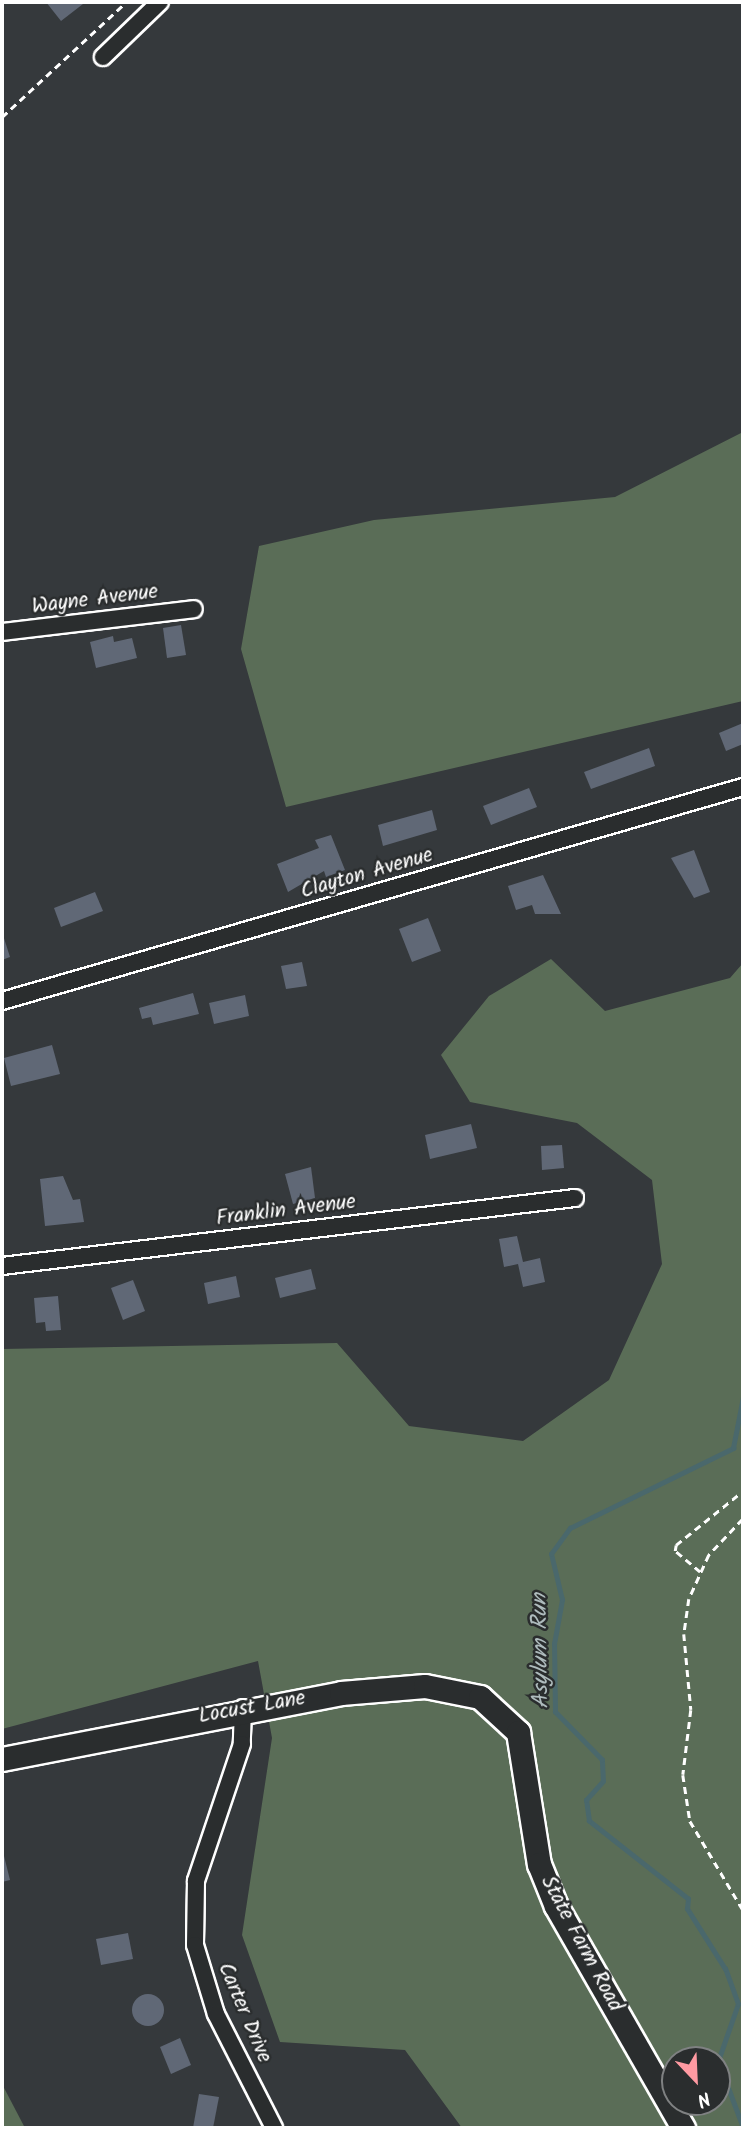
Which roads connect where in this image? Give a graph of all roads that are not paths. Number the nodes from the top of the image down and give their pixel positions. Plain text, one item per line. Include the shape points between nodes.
1 (160, 2) edge
2 (103, 57) dead end
3 (194, 609) dead end
4 (2, 632) edge
5 (743, 787) edge
6 (2, 1000) edge
7 (575, 1198) dead end
8 (2, 1266) edge
9 (243, 1708) junction
10 (501, 1710) joint
11 (2, 1759) edge
12 (274, 2128) edge
13 (683, 2128) edge

1 - 2 street
3 - 4 street, Wayne Avenue
5 - 6 street, Clayton Avenue
7 - 8 street, Franklin Avenue
9 - 10 street, Locust Lane via 425,1686 456,1688
9 - 11 street, Locust Lane
9 - 12 street, Carter Drive via 242,1745 196,1881 195,1945 216,2014
10 - 13 street, State Farm Road via 527,1759 539,1864 556,1906

